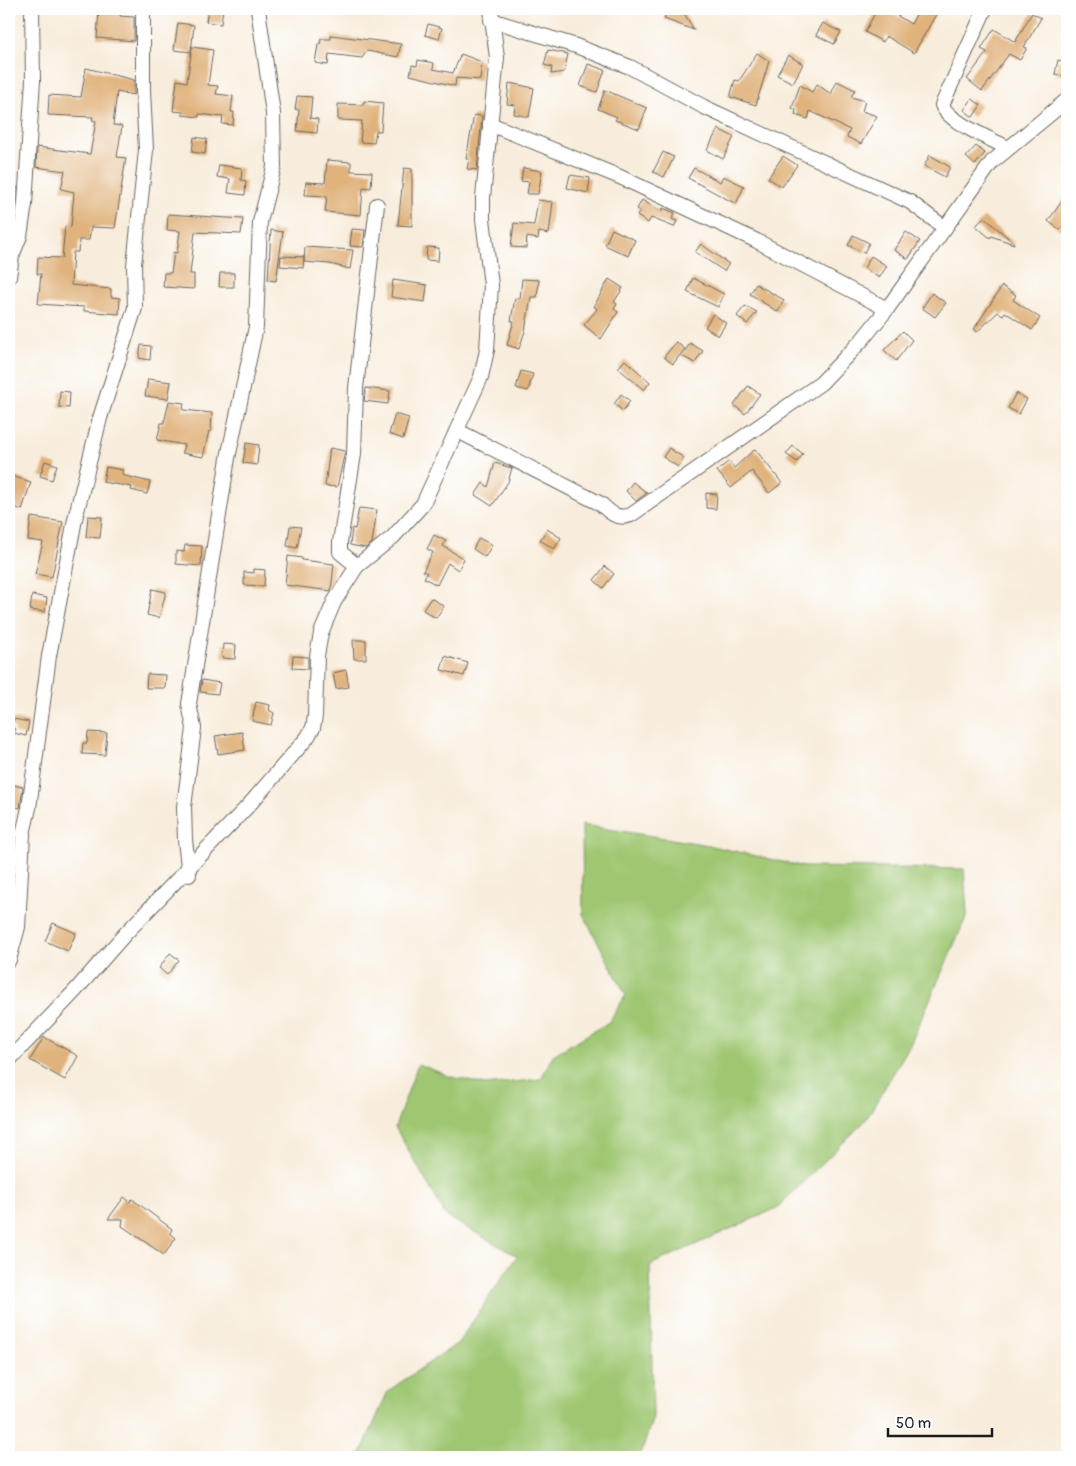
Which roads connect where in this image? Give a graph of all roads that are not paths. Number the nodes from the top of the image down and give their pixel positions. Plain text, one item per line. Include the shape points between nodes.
1 (32, 9) edge
2 (143, 9) edge
3 (258, 9) edge
4 (985, 9) edge
5 (491, 14) edge
6 (1067, 100) edge
7 (490, 124) junction
8 (1008, 148) junction
9 (377, 205) dead end
10 (945, 228) junction
11 (9, 277) edge
12 (887, 309) junction
13 (458, 431) junction
14 (357, 566) junction
15 (188, 874) junction
16 (9, 960) edge
17 (9, 1060) edge

1 - 11 street via 33,80 25,204
2 - 16 street via 146,150 134,265 135,308 100,418 75,520 49,656 23,834 18,927
3 - 15 street via 273,112 274,167 260,222 256,327 228,458 188,704 194,728 184,807
4 - 8 street via 942,105 955,120
5 - 7 street via 497,58
5 - 10 street via 630,67 704,107 910,202
6 - 8 street
7 - 12 street via 620,177 756,241
7 - 13 street via 483,196 491,285 487,350 481,377
8 - 10 street via 992,162
9 - 14 street via 359,358 354,454 340,542 340,552
10 - 12 street
12 - 13 street via 821,383 623,518
13 - 14 street via 423,504 393,537
14 - 15 street via 334,602 321,633 313,728
15 - 17 street

